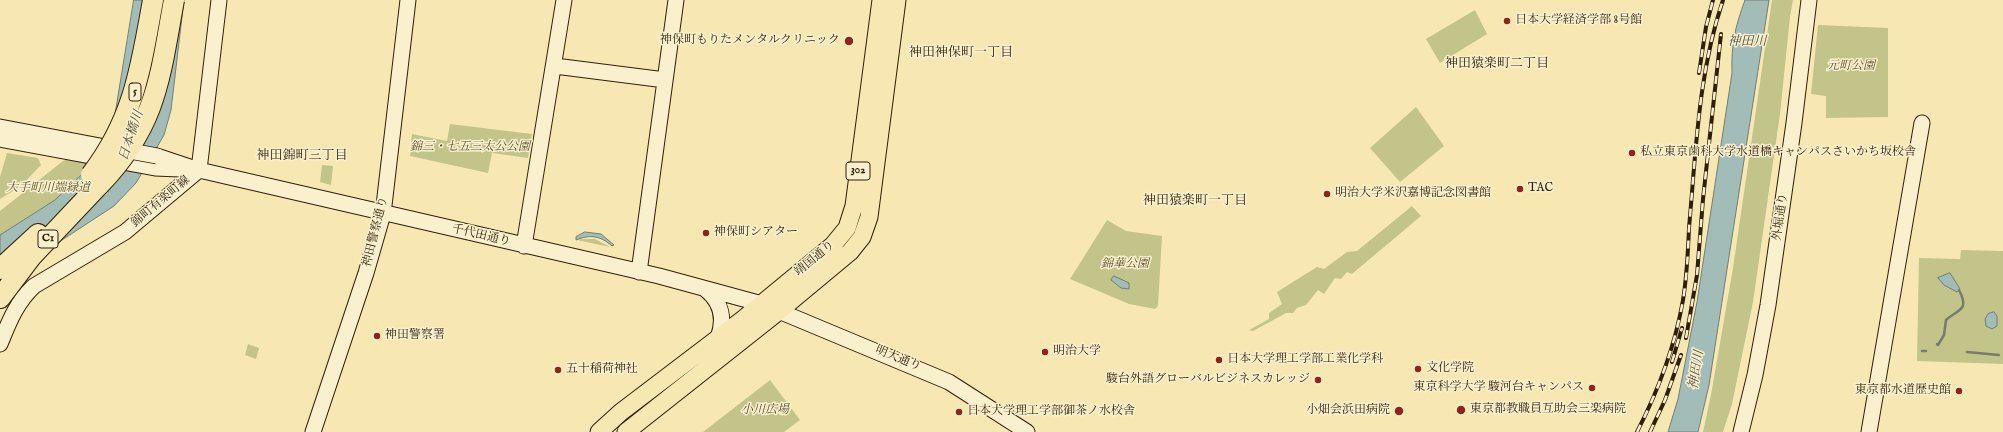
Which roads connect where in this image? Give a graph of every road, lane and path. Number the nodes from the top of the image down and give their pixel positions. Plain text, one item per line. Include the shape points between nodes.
1 (142, 0) edge
2 (153, 0) edge
3 (164, 0) edge
4 (174, 0) edge
5 (219, 0) edge
6 (408, 0) edge
7 (564, 0) edge
8 (676, 0) edge
9 (881, 0) edge
10 (897, 0) edge
11 (1809, 0) edge
12 (555, 66) junction
13 (665, 80) junction
14 (1922, 123) dead end
15 (0, 127) edge
16 (0, 139) edge
17 (97, 165) junction
18 (199, 170) junction
19 (383, 214) junction
20 (38, 234) junction
21 (524, 246) junction
22 (0, 269) edge
23 (639, 272) junction
24 (0, 278) edge
25 (705, 289) junction
26 (0, 298) edge
27 (762, 304) junction
28 (780, 311) junction
29 (718, 338) junction
30 (0, 344) edge
31 (313, 432) edge
32 (599, 432) edge
33 (626, 432) edge
34 (1026, 432) edge
35 (1740, 432) edge
36 (1869, 432) edge

1 - 17 highway, C1, bridge via 120,118 108,149
2 - 17 highway, 5, bridge via 138,82 129,110 109,150
3 - 17 highway, C1, bridge via 141,112 127,143
4 - 17 highway, 5, bridge via 159,80 148,116 124,157
5 - 18 street, 錦町有楽町線
6 - 19 street, 神田警察通り
7 - 12 street
8 - 13 street
9 - 27 main road, 靖国通り / 302 via 854,206 847,228 833,244
10 - 28 main road, 靖国通り / 302 via 866,228 850,252
11 - 35 street, 外堀通り via 1768,305 1755,375
12 - 13 street
12 - 21 street
13 - 23 street
14 - 36 street
15 - 17 street
16 - 17 street
17 - 18 street, 千代田通り, bridge via 156,162
17 - 20 highway, C1
17 - 26 highway, C1
18 - 19 street, 千代田通り
18 - 30 street, 錦町有楽町線 via 125,232 34,286 15,307
19 - 21 street, 千代田通り
19 - 31 street, 神田警察通り
20 - 22 highway
20 - 24 highway, C1
21 - 23 street, 千代田通り
23 - 25 street, 千代田通り
25 - 27 street, 千代田通り
25 - 29 street via 718,302 722,315
27 - 28 street, 明大通り
27 - 29 main road, 靖国通り / 302
28 - 33 main road, 靖国通り / 302
28 - 34 street, 明大通り via 949,382
29 - 32 main road, 靖国通り / 302 via 621,412

